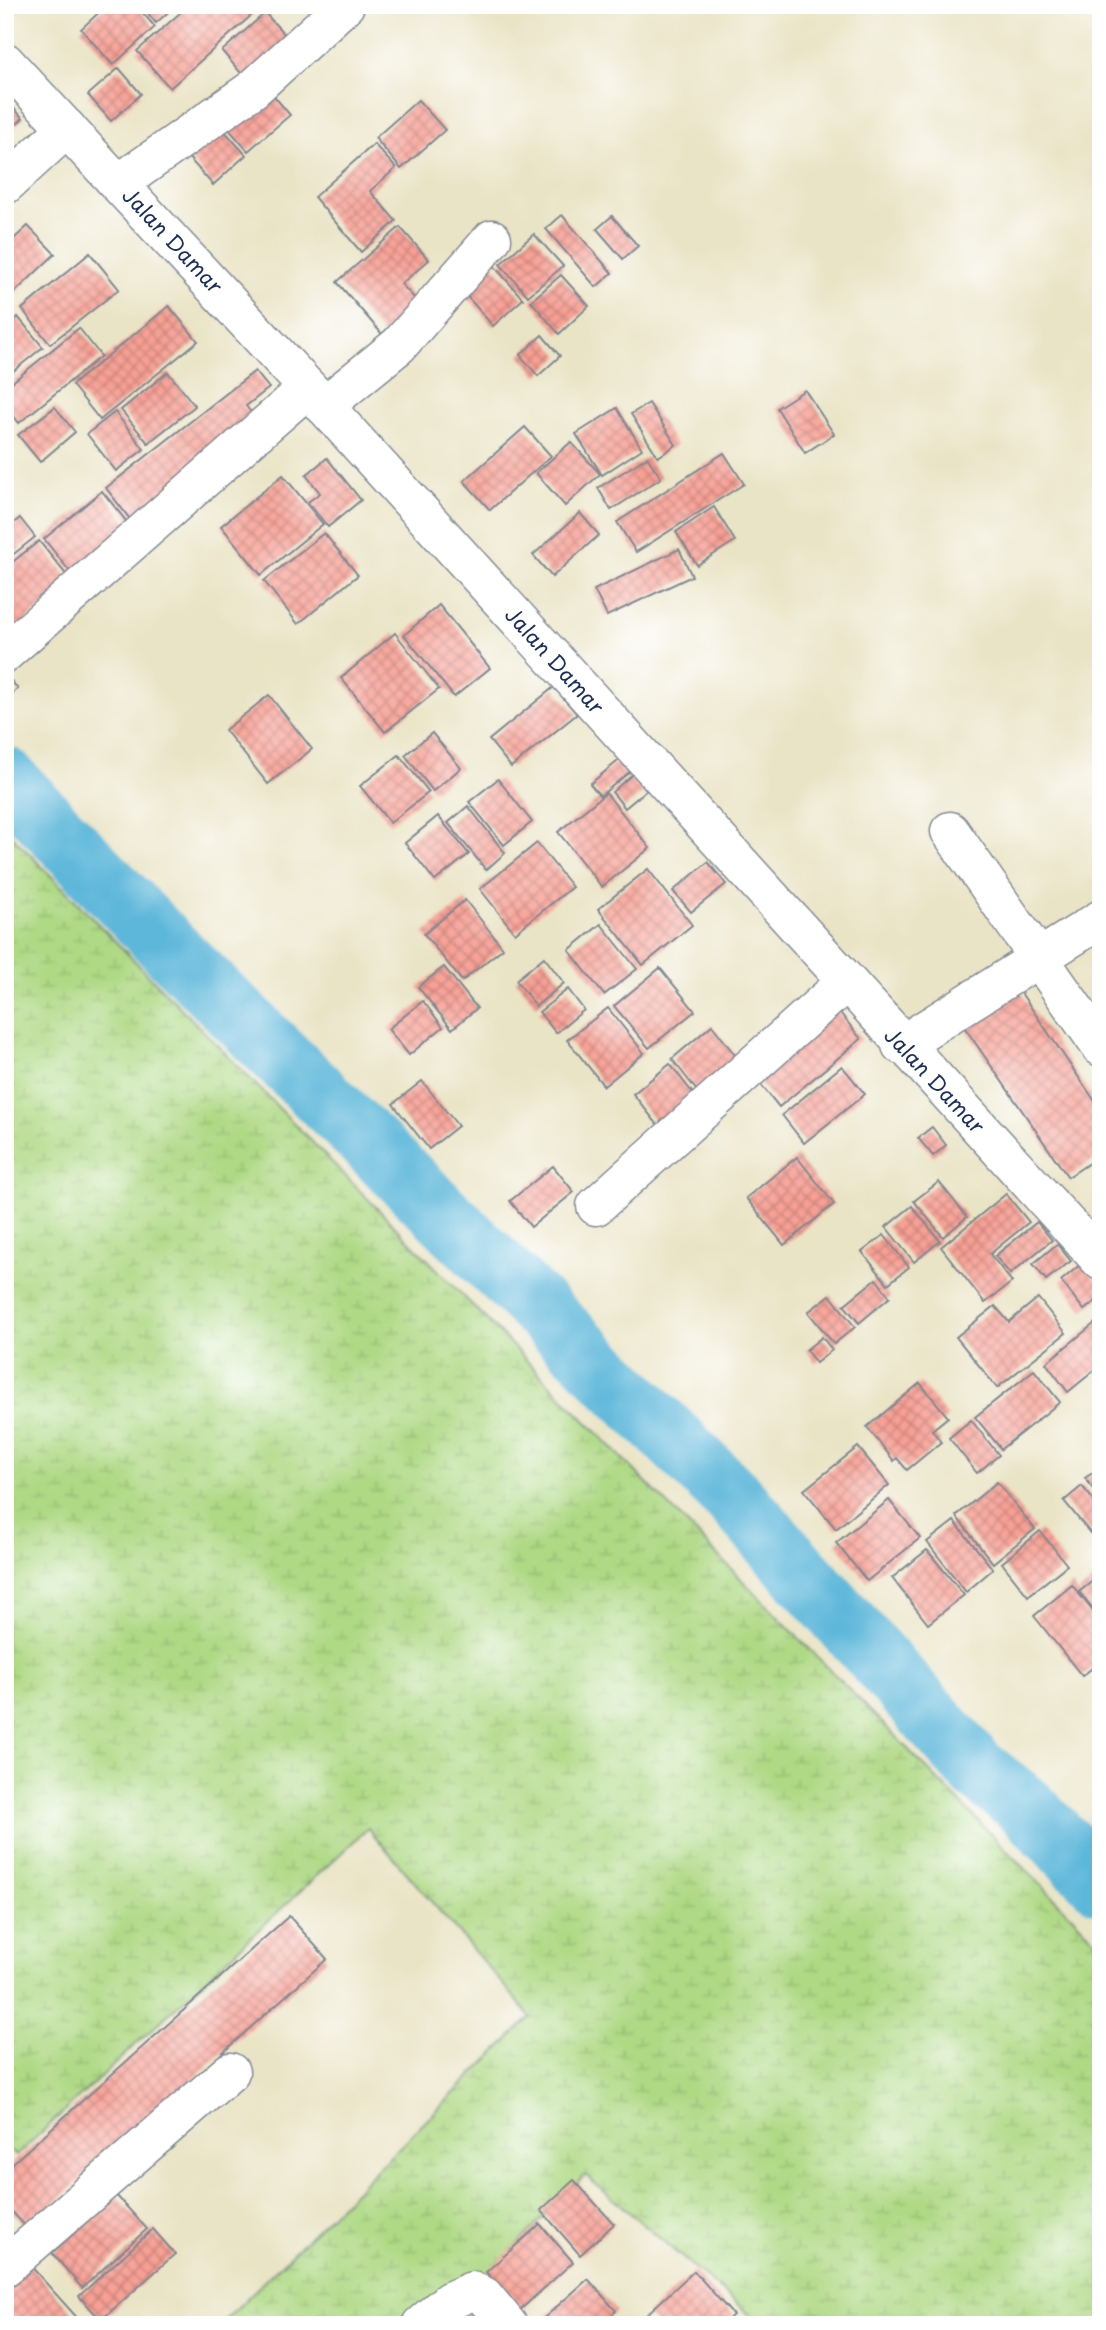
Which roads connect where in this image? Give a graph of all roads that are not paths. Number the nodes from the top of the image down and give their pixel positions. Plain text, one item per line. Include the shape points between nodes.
1 (345, 5) edge
2 (5, 62) edge
3 (67, 128) junction
4 (118, 184) junction
5 (5, 185) edge
6 (492, 239) dead end
7 (316, 397) junction
8 (5, 653) edge
9 (950, 831) dead end
10 (1101, 919) edge
11 (1039, 958) junction
12 (845, 983) junction
13 (901, 1045) junction
14 (1101, 1047) edge
15 (596, 1206) dead end
16 (1101, 1261) edge
17 (230, 2072) dead end
18 (5, 2267) edge
19 (421, 2325) edge
20 (508, 2325) edge

1 - 4 street via 253,89
2 - 3 street, Jalan Damar
3 - 4 street, Jalan Damar
3 - 5 street
4 - 7 street, Jalan Damar
6 - 7 street via 399,345
7 - 8 street
7 - 12 street, Jalan Damar
9 - 11 street
10 - 11 street
11 - 13 street
11 - 14 street
12 - 13 street, Jalan Damar
12 - 15 street
13 - 16 street, Jalan Damar
17 - 18 street
19 - 20 street via 449,2301 472,2291 484,2296

